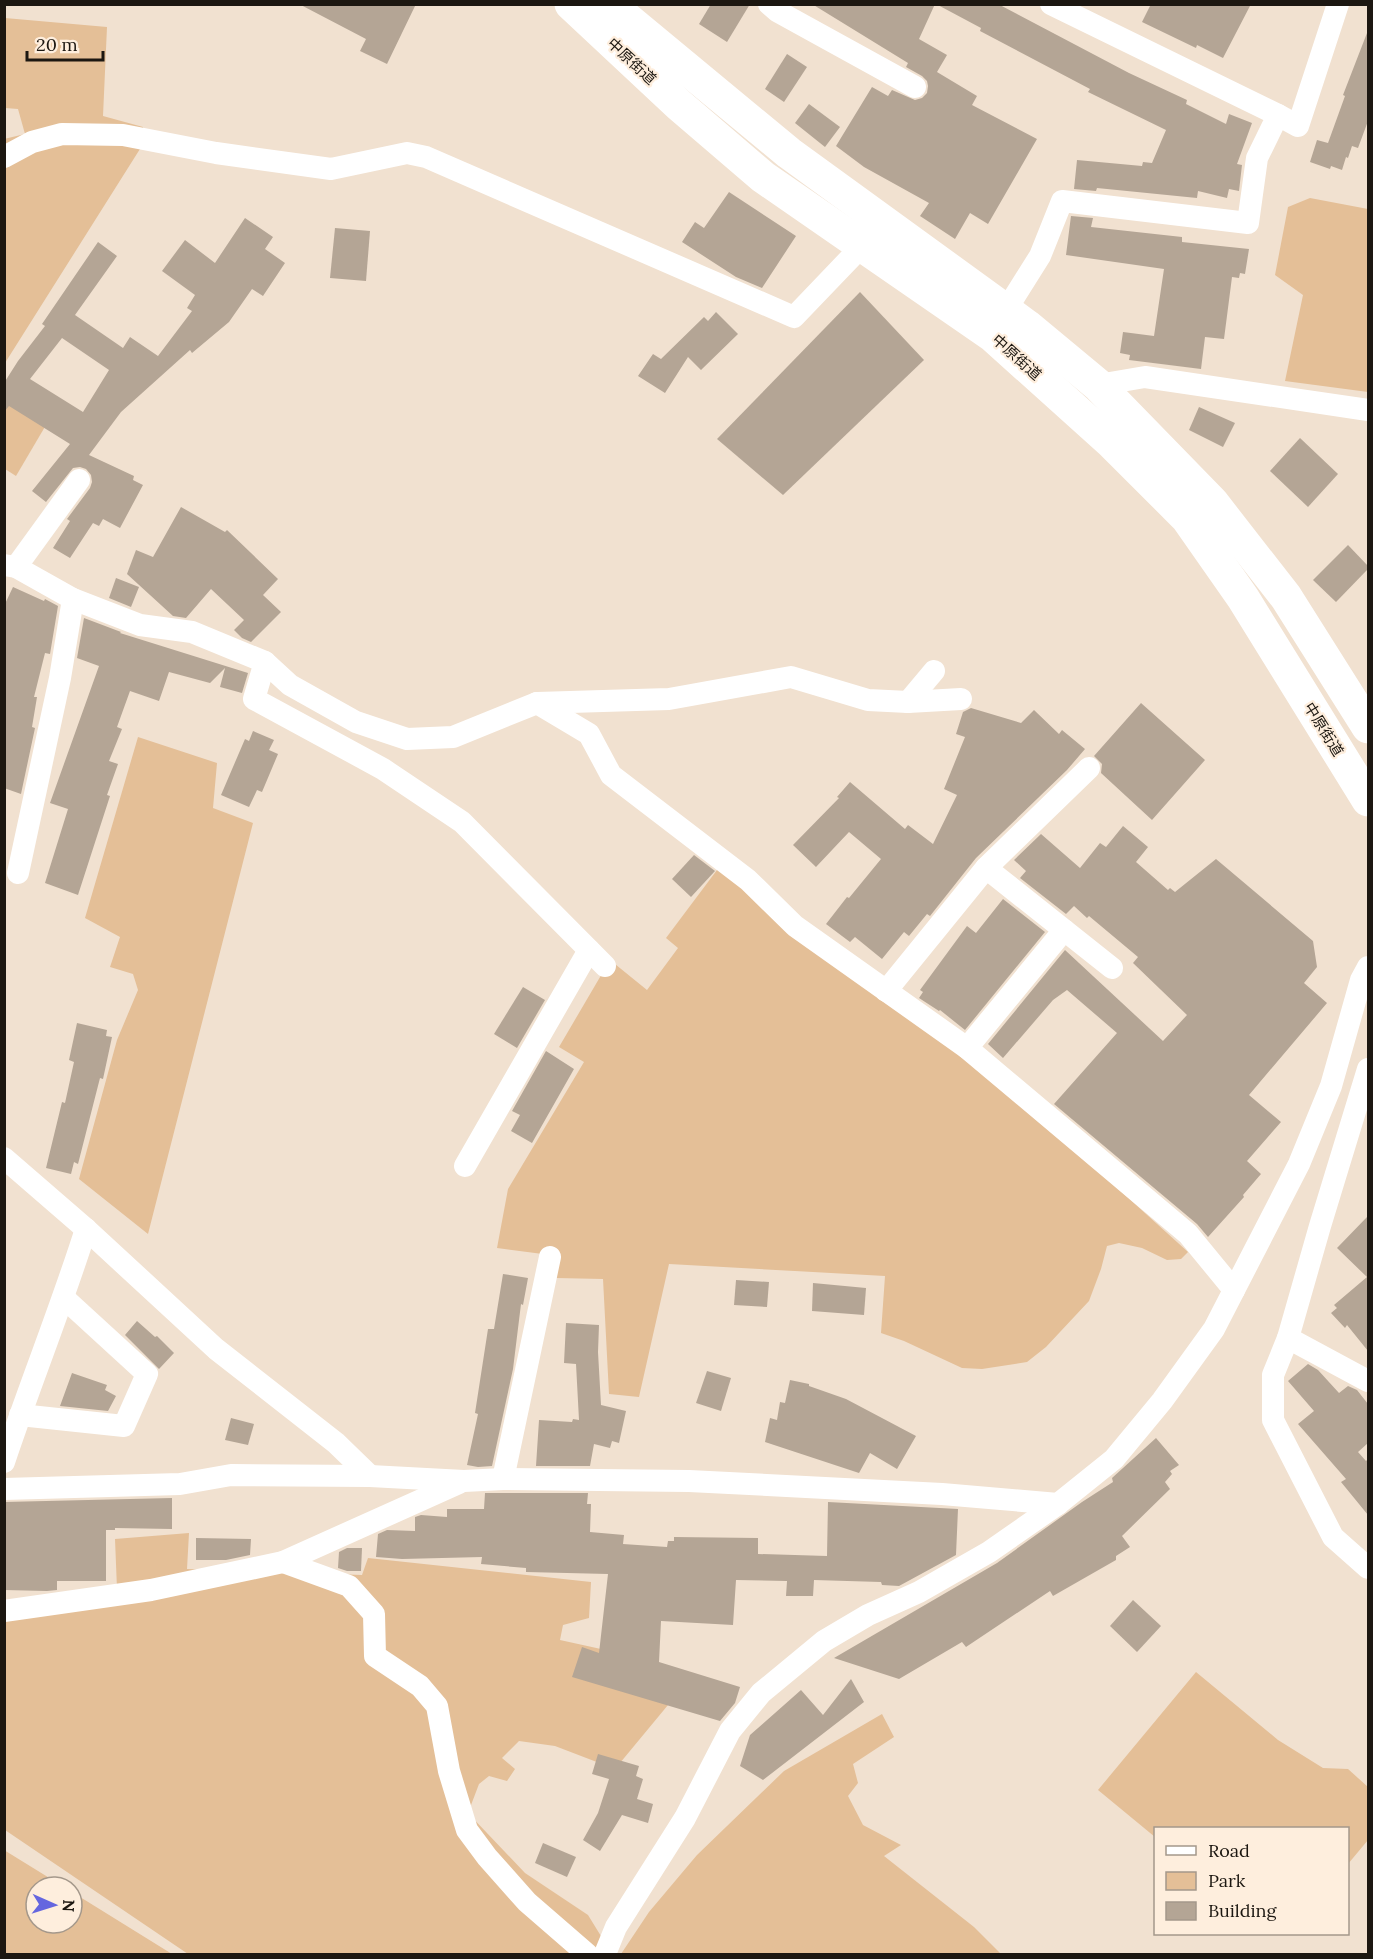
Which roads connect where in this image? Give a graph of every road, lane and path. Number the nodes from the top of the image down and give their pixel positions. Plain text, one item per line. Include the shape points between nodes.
1 (571, 4) edge
2 (609, 4) edge
3 (769, 4) edge
4 (1051, 4) edge
5 (1338, 4) edge
6 (915, 87) dead end
7 (1278, 115) junction
8 (4, 157) edge
9 (881, 218) junction
10 (862, 246) junction
11 (1006, 310) junction
12 (1098, 385) junction
13 (1368, 410) edge
14 (79, 480) dead end
15 (10, 566) edge
16 (73, 599) junction
17 (265, 663) junction
18 (934, 671) dead end
19 (962, 699) dead end
20 (908, 702) junction
21 (537, 703) junction
22 (1368, 727) edge
23 (1089, 768) dead end
24 (1368, 800) edge
25 (986, 868) junction
26 (18, 873) dead end
27 (1064, 930) junction
28 (1368, 967) edge
29 (1112, 968) dead end
30 (886, 991) junction
31 (968, 1048) junction
32 (1368, 1069) edge
33 (4, 1158) edge
34 (465, 1166) dead end
35 (86, 1229) junction
36 (550, 1257) dead end
37 (1234, 1290) junction
38 (64, 1298) junction
39 (1288, 1338) junction
40 (1368, 1381) edge
41 (20, 1415) junction
42 (4, 1462) edge
43 (370, 1476) junction
44 (503, 1479) junction
45 (464, 1481) junction
46 (4, 1489) edge
47 (1058, 1504) junction
48 (283, 1562) junction
49 (1368, 1568) edge
50 (4, 1611) edge
51 (586, 1954) edge
52 (605, 1954) edge

1 - 10 main road, 中原街道 via 763,177
2 - 9 main road, 中原街道 via 789,153
3 - 6 street
4 - 7 street
5 - 7 street via 1298,126
7 - 11 street via 1257,158 1248,223 1062,201 1041,256
8 - 10 street via 32,142 62,134 123,135 331,169 407,153 426,157 794,318
9 - 10 street
9 - 11 main road, 中原街道
10 - 24 main road, 中原街道 via 993,336 1112,443 1187,518 1243,598
11 - 12 main road, 中原街道
12 - 13 street via 1145,377
12 - 22 main road, 中原街道 via 1212,502 1286,597
14 - 15 street
15 - 16 street
16 - 17 street via 140,625 192,632
16 - 26 street
17 - 21 street via 290,685 356,722 407,739 453,737
17 - 34 street via 254,699 383,769 462,822 597,958
18 - 20 street
19 - 20 street
20 - 21 street via 868,700 791,677 669,699
21 - 30 street via 589,734 611,775 748,880 795,926
23 - 25 street
25 - 27 street
25 - 30 street
27 - 29 street
27 - 31 street
28 - 37 street via 1331,1086 1299,1164
30 - 31 street
31 - 37 street via 1188,1234
32 - 39 street
33 - 35 street
35 - 38 street
35 - 43 street via 216,1349 336,1443
36 - 44 street
37 - 47 street via 1214,1329 1114,1460
38 - 41 street
38 - 41 street via 147,1374 124,1426
39 - 40 street
39 - 49 street via 1273,1375 1273,1420 1333,1537
41 - 42 street
43 - 45 street
43 - 46 street via 231,1475 180,1484
44 - 45 street
44 - 47 street via 689,1481
45 - 48 street
47 - 52 street via 989,1552 825,1641 761,1693 730,1731 685,1818 616,1927
48 - 50 street via 151,1590
48 - 51 street via 349,1586 374,1614 375,1656 420,1686 437,1706 449,1771 467,1830 527,1902

